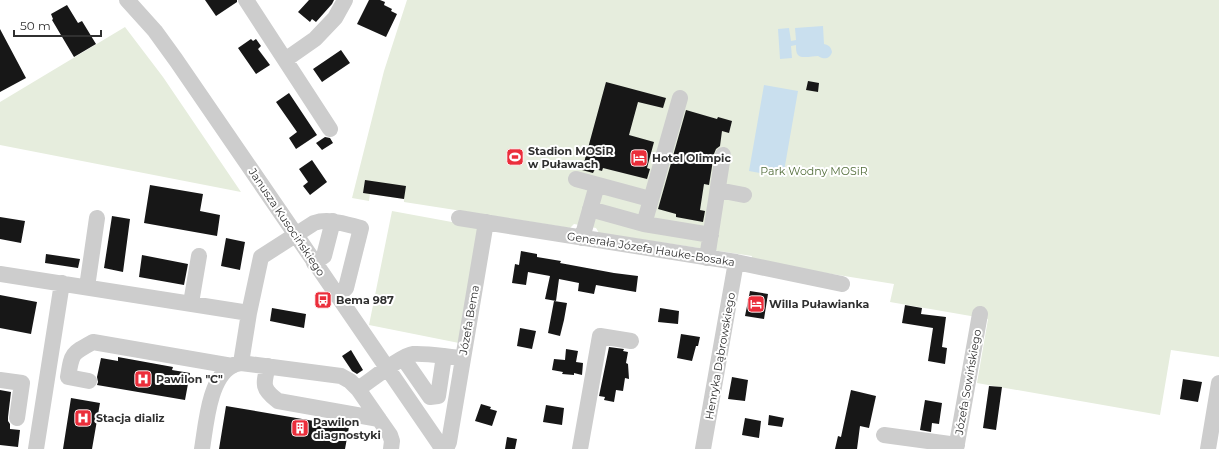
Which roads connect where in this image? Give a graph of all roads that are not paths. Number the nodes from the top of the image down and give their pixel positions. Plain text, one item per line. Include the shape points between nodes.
1 (246, 0) edge
2 (345, 0) edge
3 (133, 2) edge
4 (285, 60) junction
5 (680, 98) dead end
6 (330, 129) dead end
7 (723, 155) dead end
8 (576, 179) dead end
9 (597, 185) junction
10 (718, 190) junction
11 (744, 195) dead end
12 (650, 199) junction
13 (590, 209) junction
14 (98, 218) dead end
15 (459, 218) dead end
16 (333, 221) junction
17 (486, 222) junction
18 (644, 224) junction
19 (295, 234) junction
20 (711, 235) junction
21 (582, 238) junction
22 (199, 256) dead end
23 (707, 258) junction
24 (736, 262) junction
25 (314, 263) junction
26 (0, 274) edge
27 (62, 283) junction
28 (842, 284) dead end
29 (87, 287) junction
30 (337, 296) junction
31 (192, 304) junction
32 (250, 313) junction
33 (980, 314) dead end
34 (632, 341) dead end
35 (444, 356) junction
36 (403, 358) junction
37 (463, 358) junction
38 (237, 364) junction
39 (268, 366) junction
40 (386, 368) junction
41 (0, 380) edge
42 (89, 381) dead end
43 (1219, 383) edge
44 (358, 389) junction
45 (17, 418) dead end
46 (453, 418) junction
47 (378, 419) junction
48 (426, 426) junction
49 (884, 435) dead end
50 (956, 447) edge
51 (36, 449) edge
52 (202, 449) edge
53 (391, 449) edge
54 (441, 449) edge
55 (446, 449) edge
56 (580, 449) edge
57 (703, 449) edge
58 (1208, 449) edge

1 - 4 street
2 - 4 street via 336,18 315,39
3 - 19 street, Janusza Kusocińskiego via 172,54
4 - 6 street
5 - 12 street
7 - 10 street
8 - 9 street
9 - 12 street
9 - 13 street
10 - 11 street
10 - 20 street
12 - 18 street
13 - 18 street
13 - 21 street
14 - 29 street
15 - 17 street, Generała Józefa Hauke-Bosaka
16 - 19 street via 314,223
16 - 25 street via 324,256
16 - 30 street via 360,228 346,288
17 - 21 street, Generała Józefa Hauke-Bosaka
17 - 37 street, Józefa Bema
18 - 20 street
19 - 25 street, Janusza Kusocińskiego
19 - 32 street via 261,257
20 - 23 street
21 - 23 street, Generała Józefa Hauke-Bosaka
22 - 31 street
23 - 24 street, Generała Józefa Hauke-Bosaka
24 - 28 street, Generała Józefa Hauke-Bosaka
24 - 57 street, Henryka Dąbrowskiego
25 - 30 street, Janusza Kusocińskiego
26 - 27 street
27 - 29 street
27 - 51 street
29 - 31 street
30 - 40 street, Janusza Kusocińskiego
31 - 32 street
32 - 38 street
33 - 50 street, Józefa Sowińskiego
34 - 56 street via 600,336
35 - 36 street via 412,354
35 - 36 street via 438,396 430,397
35 - 37 street
36 - 40 street
37 - 46 street, Józefa Bema
38 - 39 street
38 - 42 street via 93,342 75,353 71,359 68,377
38 - 52 street via 226,370 215,385
39 - 44 street via 341,376
39 - 47 street via 264,386 278,401
40 - 44 street
40 - 48 street, Janusza Kusocińskiego
41 - 45 street via 22,383
43 - 58 street
44 - 47 street
46 - 48 street
46 - 55 street, Józefa Bema
47 - 53 street via 390,435
48 - 54 street, Janusza Kusocińskiego
49 - 50 street

